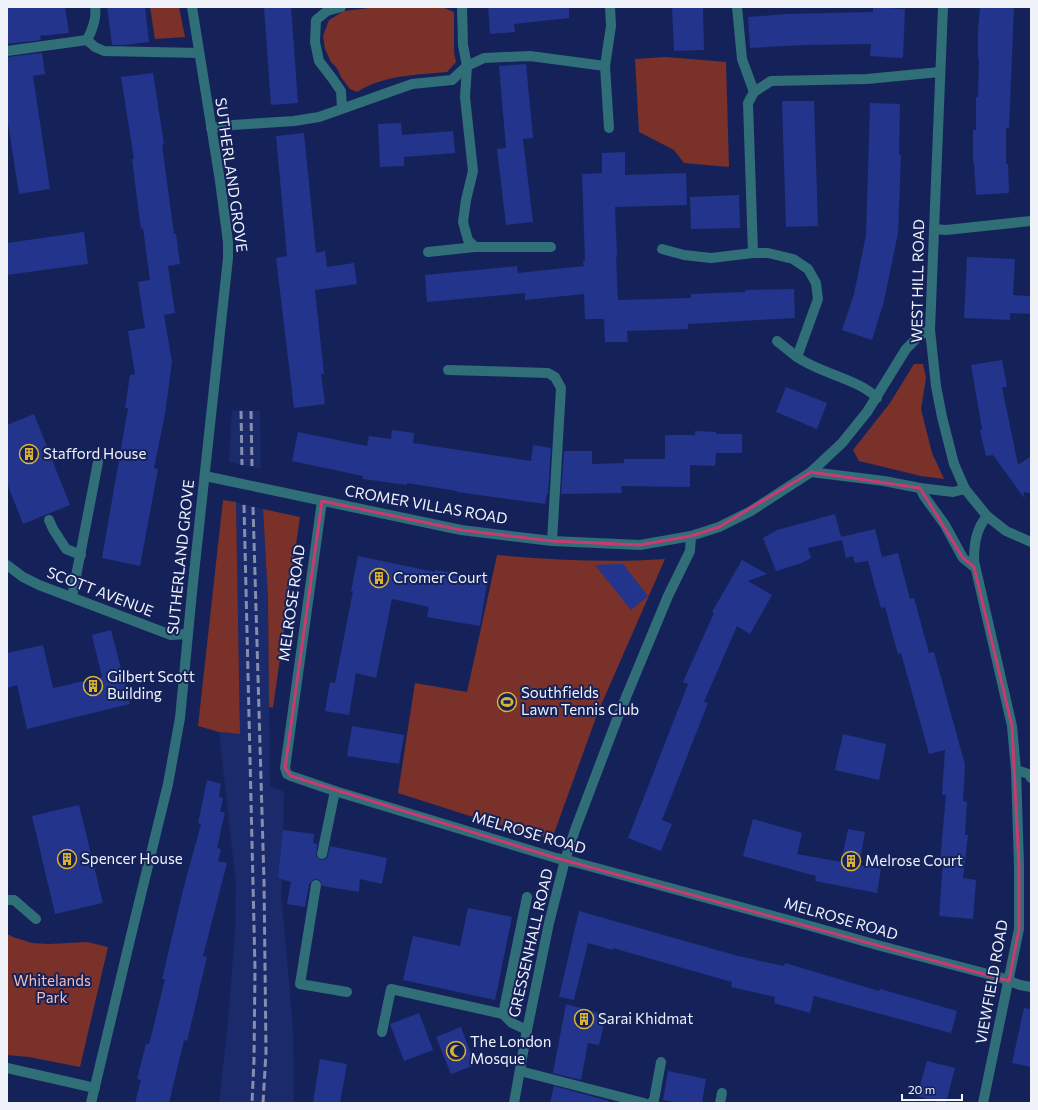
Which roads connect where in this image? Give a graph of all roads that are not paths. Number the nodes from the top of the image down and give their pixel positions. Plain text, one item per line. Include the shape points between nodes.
1 (95, 7) edge
2 (192, 7) edge
3 (341, 7) edge
4 (462, 7) edge
5 (610, 7) edge
6 (737, 7) edge
7 (943, 7) edge
8 (87, 40) junction
9 (7, 51) edge
10 (198, 53) junction
11 (467, 66) junction
12 (605, 66) junction
13 (940, 72) junction
14 (754, 92) junction
15 (342, 108) junction
16 (211, 128) junction
17 (609, 128) dead end
18 (1031, 221) edge
19 (934, 229) junction
20 (474, 247) junction
21 (551, 247) dead end
22 (662, 249) dead end
23 (428, 252) dead end
24 (753, 253) junction
25 (930, 330) junction
26 (777, 341) dead end
27 (797, 357) junction
28 (448, 370) dead end
29 (877, 398) junction
30 (98, 462) dead end
31 (811, 472) junction
32 (205, 476) junction
33 (920, 488) junction
34 (965, 489) junction
35 (322, 501) junction
36 (987, 516) junction
37 (48, 520) dead end
38 (691, 536) junction
39 (552, 541) junction
40 (1031, 542) edge
41 (80, 555) junction
42 (7, 565) edge
43 (974, 567) junction
44 (72, 597) junction
45 (188, 634) junction
46 (1016, 770) junction
47 (1031, 778) edge
48 (335, 791) junction
49 (322, 854) dead end
50 (565, 860) junction
51 (316, 885) dead end
52 (527, 897) dead end
53 (7, 900) edge
54 (36, 918) dead end
55 (1009, 981) junction
56 (1031, 987) edge
57 (347, 992) dead end
58 (503, 1014) junction
59 (527, 1030) junction
60 (382, 1032) dead end
61 (660, 1062) dead end
62 (7, 1068) edge
63 (520, 1071) junction
64 (95, 1088) junction
65 (91, 1103) edge
66 (514, 1103) edge
67 (644, 1103) edge
68 (651, 1103) edge
69 (983, 1103) edge

1 - 8 street via 92,29
2 - 10 street, SUTHERLAND GROVE
3 - 15 street via 327,11 316,20 315,42 319,61 340,91
4 - 11 street via 463,45
5 - 12 street via 611,26
6 - 14 street via 742,59
7 - 13 street, WEST HILL ROAD
8 - 9 street
8 - 10 street via 104,51
10 - 16 street, SUTHERLAND GROVE
11 - 12 street via 484,58 530,56
11 - 15 street via 452,80 412,84
11 - 20 street via 465,97 473,172 463,222 468,240
12 - 17 street
13 - 14 street via 867,79 771,81
13 - 19 street, WEST HILL ROAD
14 - 24 street via 748,103
15 - 16 street via 307,119
16 - 32 street, SUTHERLAND GROVE via 228,242 228,258
18 - 19 street
19 - 25 street, WEST HILL ROAD
20 - 21 street
20 - 23 street
22 - 24 street via 711,258
24 - 27 street via 768,253 793,259 808,269 816,283 818,299
25 - 29 street via 920,335 906,349
25 - 34 street, WEST HILL ROAD via 942,417 954,464
26 - 27 street
27 - 29 street via 813,367 866,389
28 - 39 street via 548,373 555,376 561,388
29 - 31 street via 842,444
30 - 41 street
31 - 33 street
31 - 38 street via 751,511 719,527
32 - 35 street, CROMER VILLAS ROAD
32 - 45 street, SUTHERLAND GROVE
33 - 34 street via 953,492
33 - 43 street via 963,558
34 - 36 street, WEST HILL ROAD
35 - 39 street, CROMER VILLAS ROAD via 461,530
35 - 48 street, MELROSE ROAD via 285,768 291,776
36 - 40 street, WEST HILL ROAD via 1006,531
36 - 43 street, VIEWFIELD ROAD via 976,534
37 - 41 street via 66,549
38 - 39 street, CROMER VILLAS ROAD via 640,545
38 - 50 street, GRESSENHALL ROAD via 690,551 662,609 619,714
41 - 44 street
42 - 44 street, SCOTT AVENUE via 23,577
43 - 46 street, VIEWFIELD ROAD via 1012,726
44 - 45 street, SCOTT AVENUE via 171,635
45 - 64 street, SUTHERLAND GROVE via 180,718 168,784
46 - 47 street via 1029,774
46 - 55 street, VIEWFIELD ROAD via 1019,929
48 - 49 street
48 - 50 street, MELROSE ROAD
50 - 55 street, MELROSE ROAD
50 - 59 street, GRESSENHALL ROAD
51 - 57 street via 300,984
52 - 58 street
53 - 54 street via 14,900
55 - 56 street, MELROSE ROAD
55 - 69 street, VIEWFIELD ROAD
58 - 59 street via 512,1023
58 - 60 street via 391,989
59 - 63 street, GRESSENHALL ROAD
61 - 68 street via 654,1100
62 - 64 street
63 - 66 street, GRESSENHALL ROAD
63 - 67 street
64 - 65 street, SUTHERLAND GROVE

